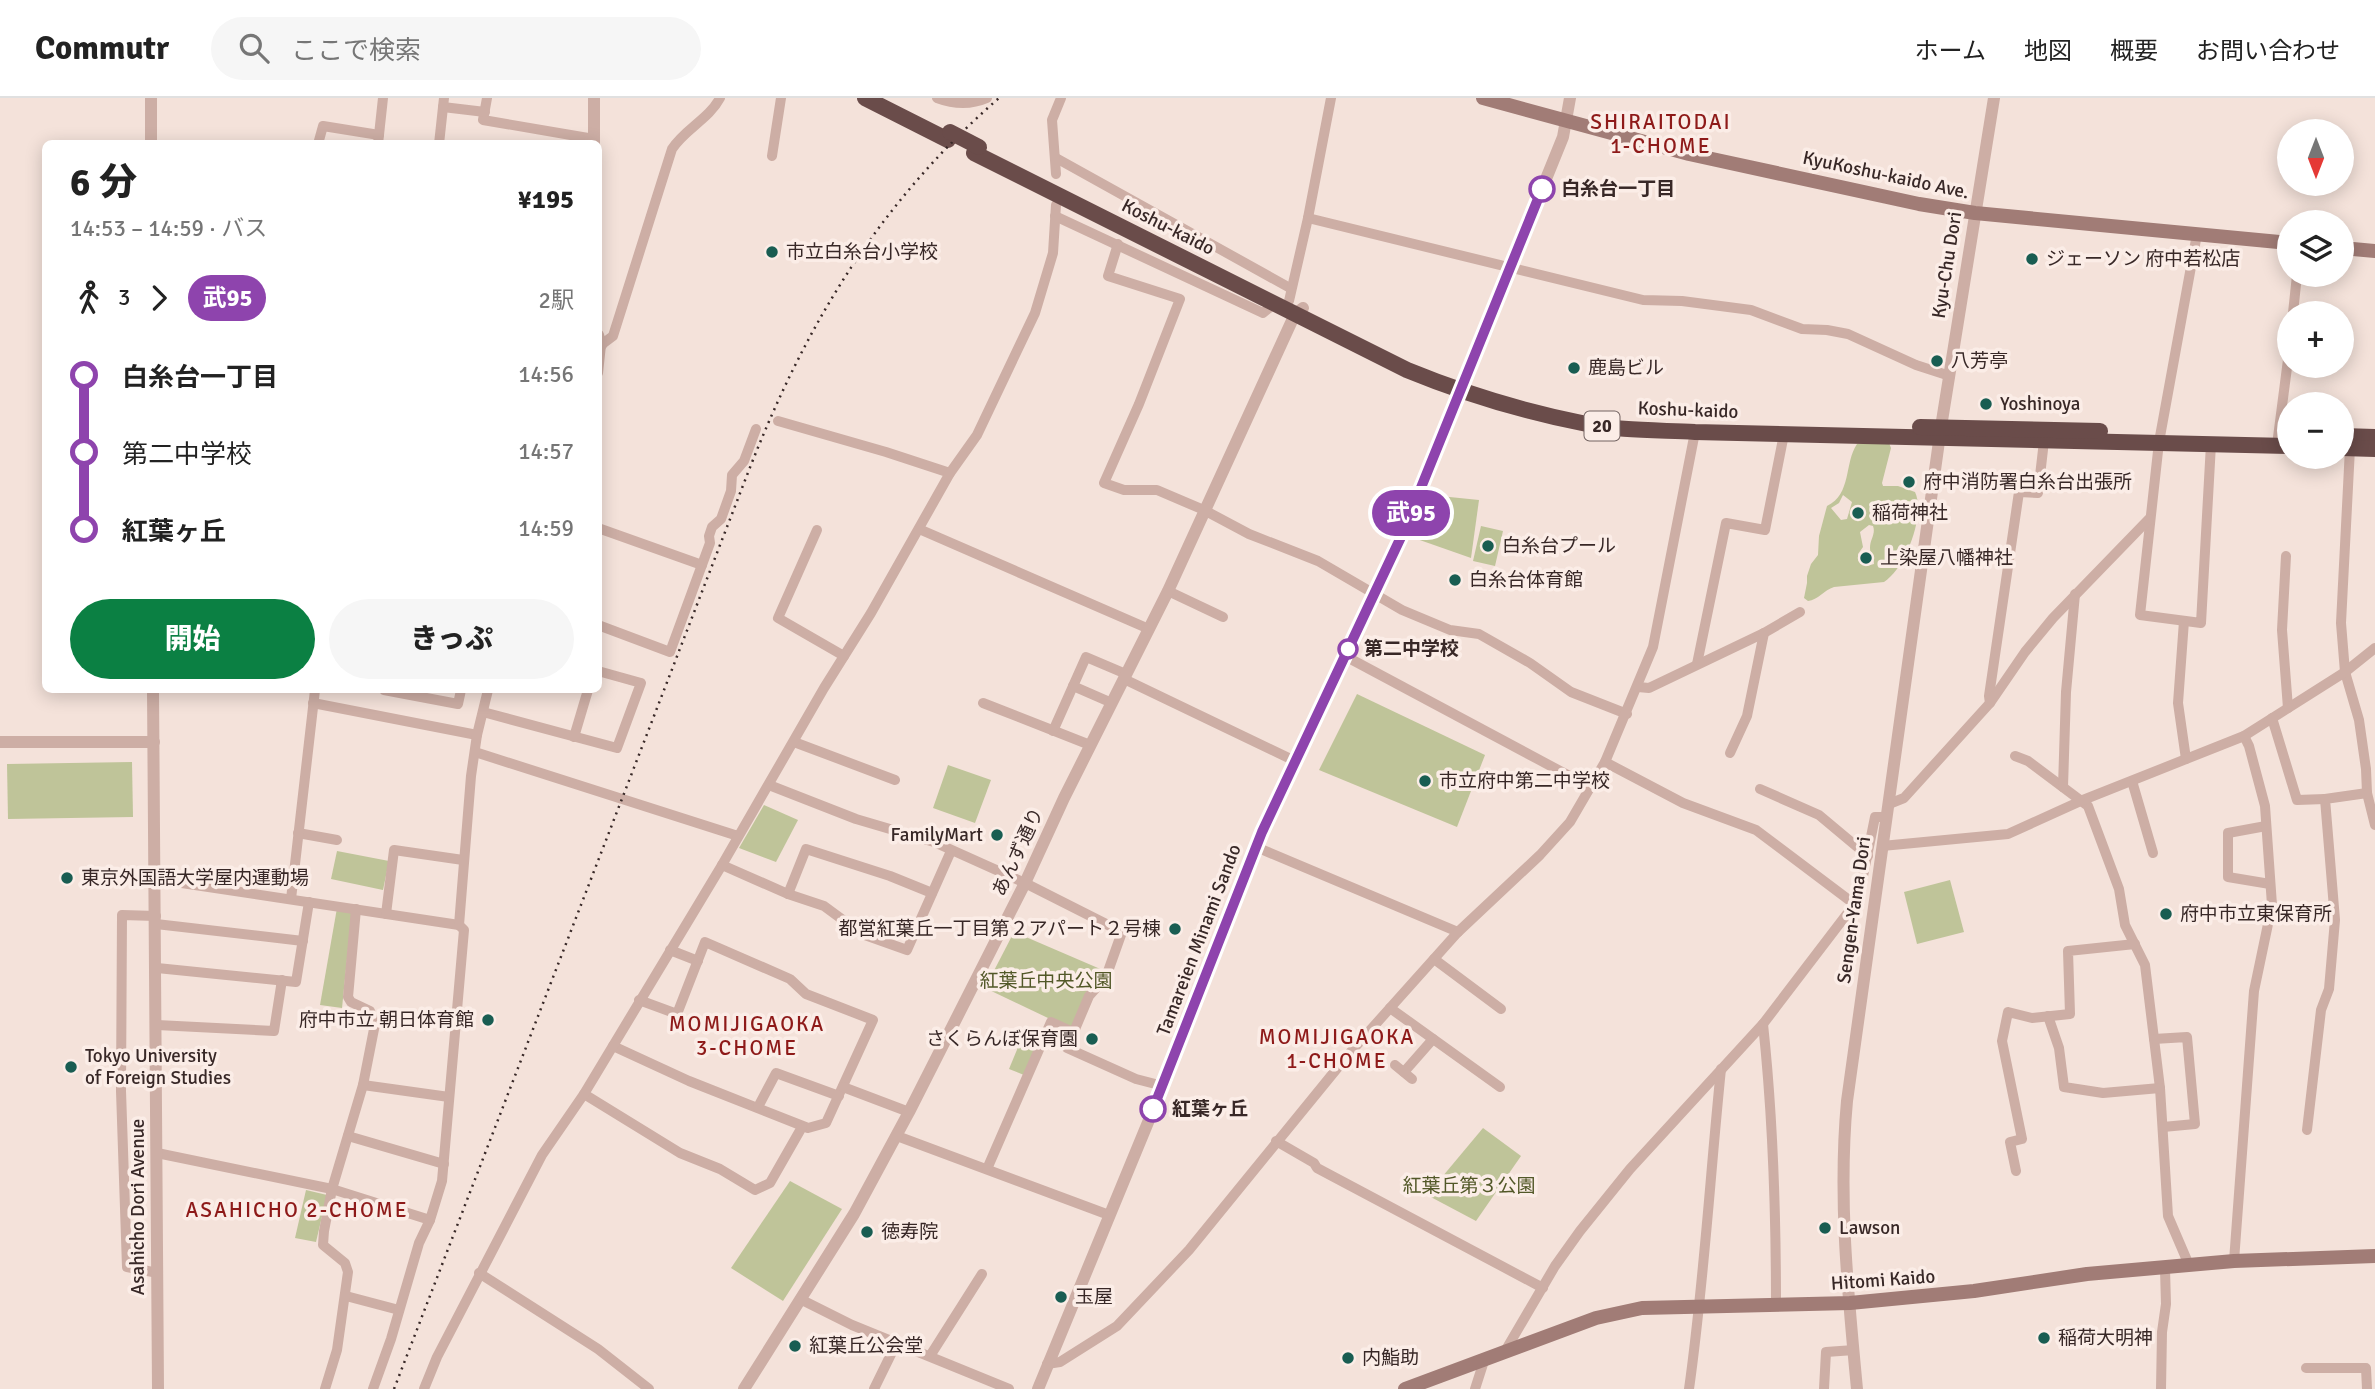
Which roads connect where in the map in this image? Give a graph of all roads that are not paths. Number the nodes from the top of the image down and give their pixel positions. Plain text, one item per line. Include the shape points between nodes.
1 (151, 98) edge
2 (383, 98) edge
3 (487, 98) edge
4 (594, 98) edge
5 (720, 98) edge
6 (781, 98) edge
7 (865, 98) edge
8 (882, 98) edge
9 (937, 98) edge
10 (987, 98) edge
11 (1060, 98) edge
12 (1331, 98) edge
13 (1483, 98) edge
14 (1570, 98) edge
15 (1994, 98) edge
16 (444, 102) edge
17 (485, 112) junction
18 (1565, 122) junction
19 (949, 136) junction
20 (378, 139) edge
21 (151, 140) edge
22 (319, 140) edge
23 (439, 140) edge
24 (589, 140) edge
25 (594, 140) edge
26 (772, 156) dead end
27 (1056, 158) junction
28 (1056, 174) dead end
29 (1056, 205) dead end
30 (1975, 213) junction
31 (1055, 216) junction
32 (1308, 218) junction
33 (2197, 234) junction
34 (2277, 242) edge
35 (1118, 244) junction
36 (2354, 249) edge
37 (2375, 251) edge
38 (1510, 268) junction
39 (1290, 303) junction
40 (602, 339) edge
41 (1950, 376) junction
42 (1461, 388) junction
43 (778, 421) dead end
44 (756, 429) dead end
45 (1695, 432) junction
46 (1940, 433) junction
47 (1784, 434) junction
48 (2375, 437) edge
49 (2160, 438) junction
50 (2277, 440) edge
51 (2277, 440) edge
52 (2044, 441) junction
53 (2354, 442) edge
54 (2211, 444) junction
55 (2354, 446) edge
56 (2375, 449) edge
57 (2344, 469) edge
58 (950, 473) junction
59 (1204, 510) junction
60 (2150, 519) junction
61 (602, 529) edge
62 (919, 529) junction
63 (817, 530) dead end
64 (2286, 556) dead end
65 (702, 565) junction
66 (1168, 591) junction
67 (1374, 594) junction
68 (2075, 594) junction
69 (1800, 612) dead end
70 (1223, 617) dead end
71 (2184, 621) junction
72 (602, 626) edge
73 (1149, 629) junction
74 (1764, 633) junction
75 (2375, 648) edge
76 (844, 656) junction
77 (1345, 656) junction
78 (1697, 664) junction
79 (602, 672) edge
80 (2345, 672) junction
81 (1125, 677) junction
82 (1073, 686) junction
83 (1638, 687) junction
84 (153, 693) edge
85 (315, 693) edge
86 (400, 693) edge
87 (460, 693) edge
88 (487, 693) edge
89 (588, 693) edge
90 (313, 703) junction
91 (983, 703) dead end
92 (1112, 703) junction
93 (1990, 703) junction
94 (2288, 708) junction
95 (483, 712) junction
96 (1627, 714) junction
97 (2272, 718) junction
98 (1053, 731) junction
99 (477, 735) junction
100 (2244, 736) junction
101 (574, 737) junction
102 (154, 742) junction
103 (794, 742) junction
104 (0, 743) edge
105 (1090, 746) junction
106 (475, 752) junction
107 (1730, 754) dead end
108 (2015, 756) dead end
109 (2186, 759) junction
110 (1295, 761) junction
111 (1605, 762) junction
112 (895, 780) dead end
113 (2132, 781) junction
114 (769, 785) junction
115 (1590, 787) junction
116 (2063, 787) junction
117 (1760, 789) dead end
118 (2367, 793) junction
119 (2325, 799) junction
120 (2083, 800) junction
121 (1887, 811) junction
122 (2375, 825) edge
123 (2266, 826) junction
124 (298, 833) junction
125 (738, 836) junction
126 (337, 840) dead end
127 (1882, 846) junction
128 (1256, 848) junction
129 (951, 851) junction
130 (2154, 853) dead end
131 (1868, 856) junction
132 (463, 860) junction
133 (722, 865) junction
134 (156, 879) junction
135 (1026, 883) junction
136 (2270, 884) junction
137 (932, 893) junction
138 (788, 894) junction
139 (291, 900) junction
140 (309, 902) junction
141 (1853, 903) junction
142 (356, 909) junction
143 (386, 914) junction
144 (156, 920) junction
145 (459, 925) junction
146 (1458, 932) junction
147 (303, 941) junction
148 (2135, 944) junction
149 (670, 950) junction
150 (1434, 959) junction
151 (698, 961) junction
152 (157, 968) junction
153 (282, 980) junction
154 (639, 1000) junction
155 (1390, 1008) junction
156 (1501, 1009) dead end
157 (2048, 1016) junction
158 (1763, 1024) junction
159 (157, 1025) junction
160 (1073, 1032) junction
161 (1433, 1039) junction
162 (2154, 1040) junction
163 (613, 1046) junction
164 (1721, 1069) junction
165 (1404, 1072) dead end
166 (363, 1084) junction
167 (1163, 1086) junction
168 (1500, 1087) dead end
169 (2160, 1088) junction
170 (841, 1091) junction
171 (584, 1094) junction
172 (449, 1097) junction
173 (758, 1107) junction
174 (909, 1112) junction
175 (803, 1127) junction
176 (2163, 1128) junction
177 (2307, 1130) dead end
178 (348, 1136) junction
179 (897, 1136) junction
180 (1276, 1141) junction
181 (157, 1153) junction
182 (444, 1164) junction
183 (986, 1169) junction
184 (2016, 1171) dead end
185 (331, 1189) junction
186 (1109, 1215) junction
187 (430, 1220) junction
188 (2375, 1256) edge
189 (2234, 1261) junction
190 (2189, 1265) junction
191 (2165, 1269) junction
192 (479, 1272) junction
193 (158, 1273) junction
194 (982, 1274) dead end
195 (1543, 1288) junction
196 (345, 1296) junction
197 (800, 1299) junction
198 (1850, 1303) junction
199 (1701, 1305) junction
200 (1776, 1305) junction
201 (399, 1310) junction
202 (897, 1342) junction
203 (1854, 1350) junction
204 (1504, 1353) junction
205 (930, 1356) junction
206 (1484, 1361) junction
207 (1047, 1364) junction
208 (2306, 1368) dead end
209 (747, 1388) edge
210 (158, 1389) edge
211 (325, 1389) edge
212 (373, 1389) edge
213 (424, 1389) edge
214 (649, 1389) edge
215 (874, 1389) edge
216 (1009, 1389) edge
217 (1038, 1389) edge
218 (1405, 1389) edge
219 (1475, 1389) edge
220 (1689, 1389) edge
221 (1824, 1389) edge
222 (1857, 1389) edge
223 (2161, 1389) edge
224 (2367, 1389) edge

1 - 21 street
2 - 20 street
3 - 17 street
4 - 25 street
5 - 40 street via 672,149 613,336
6 - 26 street
7 - 19 highway, Koshu-kaido / 20
8 - 19 highway, Koshu-kaido / 20
9 - 10 street via 976,103
11 - 27 street via 1052,120
12 - 32 street
13 - 18 main road, KyuKoshu-kaido Ave.
14 - 18 street, Tamareien Minami Sando
15 - 30 street, Kyu-Chu Dori
16 - 17 street
16 - 23 street
17 - 24 street via 484,120
18 - 30 main road, KyuKoshu-kaido Ave. via 1689,154
18 - 38 street, Tamareien Minami Sando
19 - 39 highway, Koshu-kaido / 20
20 - 22 street via 323,126
27 - 28 street
27 - 39 street
29 - 31 street
30 - 33 main road, KyuKoshu-kaido Ave.
30 - 41 street, Kyu-Chu Dori
31 - 35 street
31 - 58 street via 1053,253 1035,313 977,435
32 - 38 street
32 - 39 street
33 - 34 main road, KyuKoshu-kaido Ave.
33 - 49 street
35 - 39 street via 1263,313
35 - 59 street via 1108,275 1180,299 1104,483 1124,490 1157,490
36 - 37 main road
38 - 41 street via 1643,300 1751,310 1802,329 1848,334
38 - 42 street, Tamareien Minami Sando
39 - 42 highway, Koshu-kaido / 20
39 - 59 street, あんず通り
41 - 46 street, Kyu-Chu Dori
42 - 45 highway, Koshu-kaido / 20 via 1583,424
42 - 46 highway, Koshu-kaido / 20 via 1586,415 1648,422
42 - 67 street, Tamareien Minami Sando
43 - 58 street
44 - 65 street via 744,461 732,475 732,491 712,527
45 - 47 highway, Koshu-kaido / 20
45 - 83 street via 1653,647
46 - 47 highway, Koshu-kaido / 20
46 - 49 highway, Koshu-kaido / 20
46 - 52 highway, Koshu-kaido / 20
46 - 121 street, Sengen-Yama Dori
47 - 78 street via 1765,530 1726,523
48 - 53 highway
49 - 50 highway, Koshu-kaido / 20
49 - 52 highway, Koshu-kaido / 20
49 - 54 highway, Koshu-kaido / 20
49 - 60 street
51 - 54 highway, Koshu-kaido / 20
52 - 93 street via 2038,493 2019,492
54 - 71 street via 2200,623
55 - 56 highway
57 - 80 street via 2341,623
58 - 62 street
59 - 66 street, あんず通り
59 - 67 street via 1249,534 1318,561
60 - 68 street
60 - 71 street via 2140,615
61 - 65 street
62 - 73 street
62 - 76 street
63 - 76 street via 778,618
64 - 94 street via 2282,630
65 - 72 street via 670,652
66 - 70 street
66 - 73 street, あんず通り
67 - 77 street, Tamareien Minami Sando
67 - 96 street via 1450,631 1479,634 1571,692
68 - 93 street via 2025,652
68 - 116 street
69 - 74 street
71 - 109 street via 2178,703
73 - 81 street, あんず通り
74 - 78 street
74 - 107 street via 1747,716
75 - 80 street
76 - 103 street
77 - 110 street, Tamareien Minami Sando
77 - 115 street
78 - 83 street via 1649,688
79 - 101 street via 641,683 617,748
80 - 94 street
80 - 118 street via 2362,735
81 - 82 street via 1086,657
81 - 92 street, あんず通り
81 - 110 street
82 - 92 street
82 - 98 street
83 - 96 street
84 - 102 street, Asahicho Dori Avenue
85 - 90 street
86 - 87 street via 458,704
88 - 95 street
89 - 101 street
90 - 99 street
90 - 124 street
91 - 98 street
92 - 105 street, あんず通り
93 - 121 street
94 - 97 street
95 - 99 street
95 - 101 street
96 - 111 street
97 - 100 street
97 - 119 street via 2297,800
98 - 105 street
99 - 106 street
100 - 109 street
100 - 123 street via 2265,806
102 - 104 street
102 - 134 street, Asahicho Dori Avenue
103 - 112 street
103 - 114 street
105 - 135 street, あんず通り
106 - 125 street
106 - 132 street
108 - 116 street
109 - 113 street
110 - 128 street, Tamareien Minami Sando
111 - 115 street
111 - 141 street via 1683,803 1756,830
113 - 120 street
113 - 130 street
114 - 125 street
114 - 129 street
115 - 146 street via 1570,822
116 - 120 street
117 - 131 street via 1819,815
118 - 119 street
118 - 122 street
119 - 177 street via 2335,920
120 - 127 street via 2008,834
120 - 148 street via 2103,842 2125,925
121 - 127 street, Sengen-Yama Dori
121 - 131 street via 1875,817
123 - 136 street
123 - 136 street via 2228,833 2228,877
124 - 126 street
124 - 139 street
125 - 133 street
127 - 198 street, Sengen-Yama Dori via 1844,1133 1843,1210
128 - 146 street
128 - 167 street, Tamareien Minami Sando
129 - 135 street
129 - 137 street
131 - 141 street
132 - 143 street via 394,850
132 - 145 street
133 - 138 street
133 - 149 street
134 - 139 street
134 - 144 street, Asahicho Dori Avenue
135 - 160 street via 1122,932 1106,977 1089,996
135 - 174 street, あんず通り
136 - 189 street via 2272,905 2254,991
137 - 138 street via 806,849
137 - 138 street via 906,950 862,934 824,906
139 - 140 street
140 - 142 street
140 - 147 street
141 - 158 street
142 - 143 street
142 - 166 street via 348,997 370,1011 375,1024
143 - 145 street
144 - 147 street
144 - 152 street, Asahicho Dori Avenue
144 - 193 street via 122,915 121,1091 127,1267
145 - 172 street via 464,930
146 - 150 street
147 - 153 street via 296,982
148 - 157 street via 2068,950 2070,1014
148 - 162 street via 2145,965
149 - 151 street
149 - 154 street
150 - 155 street
150 - 156 street
151 - 154 street via 677,1014
151 - 170 street via 705,942 790,979 806,994 873,1020
152 - 153 street
152 - 159 street, Asahicho Dori Avenue
153 - 159 street via 274,1031
154 - 163 street
155 - 161 street
155 - 180 street
157 - 169 street via 2059,1048 2064,1087 2103,1093
157 - 184 street via 2032,1018 2008,1012 2002,1041 2022,1139 2010,1142
158 - 164 street
158 - 200 street via 1774,1176
159 - 181 street, Asahicho Dori Avenue
160 - 167 street via 1067,1048
160 - 183 street via 1051,1022
161 - 165 street
161 - 168 street
162 - 169 street
162 - 176 street via 2187,1037 2195,1124
163 - 171 street
163 - 173 street
164 - 195 street via 1630,1169 1580,1231
164 - 199 street
166 - 172 street
166 - 178 street
167 - 186 street, Tamareien Minami Sando
169 - 176 street
170 - 173 street via 776,1073
170 - 174 street
170 - 175 street via 826,1123
171 - 175 street via 680,1153 720,1169 754,1190 770,1182
171 - 192 street via 542,1155
172 - 182 street
173 - 175 street
174 - 179 street, あんず通り
176 - 190 street via 2168,1216
178 - 182 street
178 - 185 street
179 - 183 street
179 - 197 street, あんず通り
180 - 195 street via 1317,1168
180 - 207 street via 1189,1250 1117,1326 1060,1362
181 - 185 street
181 - 193 street, Asahicho Dori Avenue
182 - 187 street
183 - 186 street
185 - 187 street
185 - 196 street via 323,1238 326,1248 347,1267
186 - 207 street, Tamareien Minami Sando
187 - 201 street
188 - 189 main road, Hitomi Kaido
189 - 190 main road, Hitomi Kaido
190 - 191 main road, Hitomi Kaido
191 - 198 main road, Hitomi Kaido
191 - 223 street
192 - 213 street
192 - 214 street via 598,1349
193 - 210 street, Asahicho Dori Avenue
194 - 205 street
195 - 204 street
196 - 201 street
196 - 211 street via 337,1350
197 - 202 street
197 - 209 street, あんず通り
198 - 200 main road, Hitomi Kaido
198 - 203 street, Sengen-Yama Dori
199 - 200 main road, Hitomi Kaido
199 - 204 main road, Hitomi Kaido via 1621,1311
199 - 220 street
201 - 212 street
202 - 205 street
202 - 215 street
203 - 221 street via 1826,1352
203 - 222 street, Sengen-Yama Dori
204 - 206 main road, Hitomi Kaido
205 - 216 street
206 - 218 main road, Hitomi Kaido
206 - 219 street
207 - 217 street, Tamareien Minami Sando
208 - 224 street via 2366,1368

